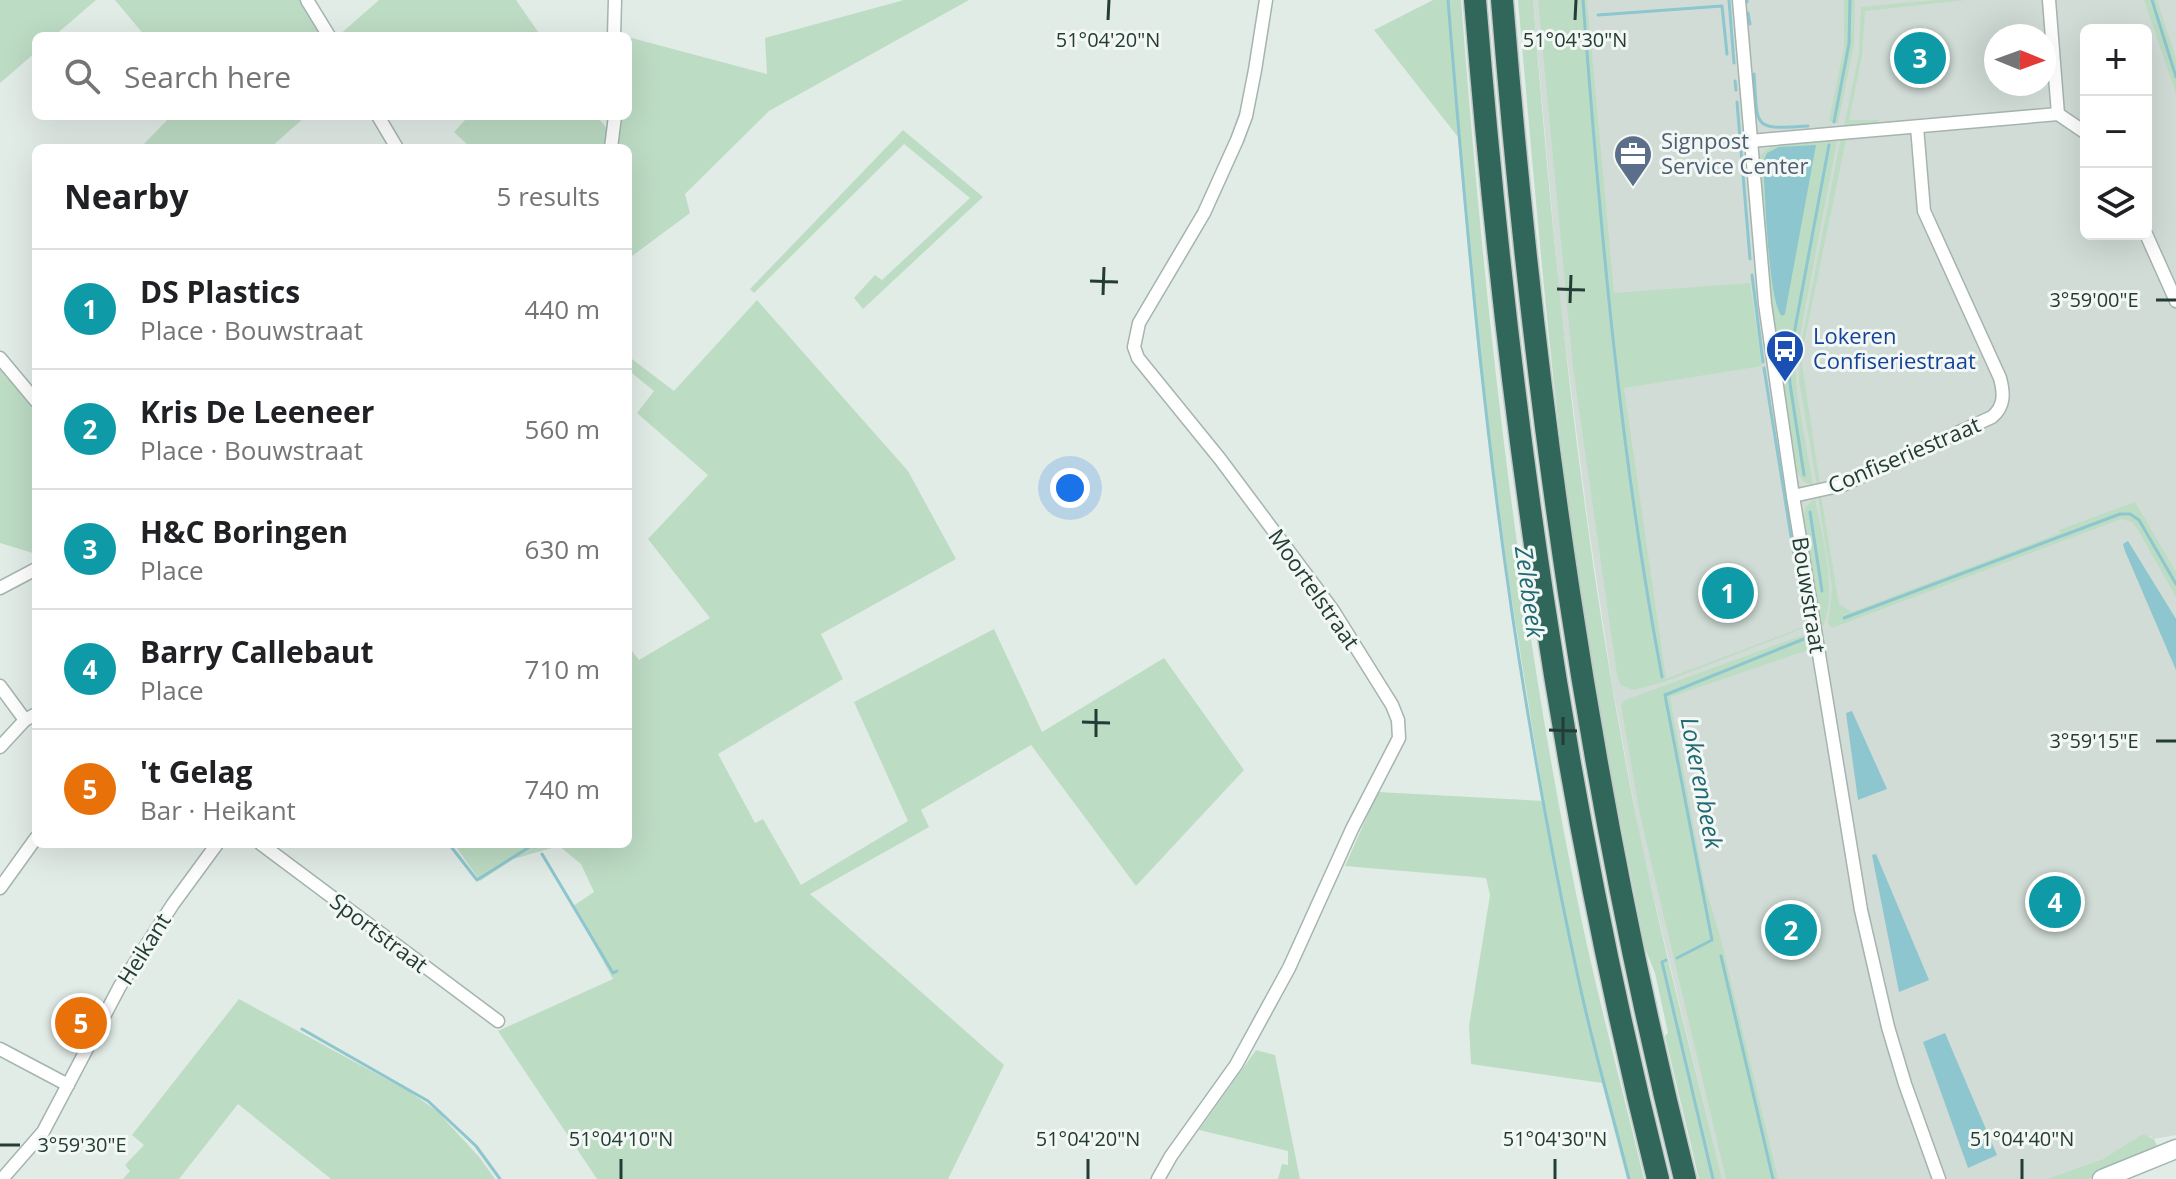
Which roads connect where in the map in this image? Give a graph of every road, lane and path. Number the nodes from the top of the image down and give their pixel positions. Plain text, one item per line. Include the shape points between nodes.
1 (307, 0) edge
2 (615, 0) edge
3 (1266, 0) edge
4 (1475, 0) edge
5 (1502, 0) edge
6 (1739, 0) edge
7 (2049, 0) edge
8 (327, 32) edge
9 (614, 32) edge
10 (2058, 114) junction
11 (380, 120) edge
12 (614, 120) edge
13 (1917, 127) junction
14 (2080, 129) edge
15 (1750, 141) junction
16 (395, 144) edge
17 (612, 144) edge
18 (2149, 240) edge
19 (2176, 301) edge
20 (0, 358) edge
21 (32, 396) edge
22 (1793, 496) junction
23 (32, 571) edge
24 (0, 588) edge
25 (0, 686) edge
26 (31, 717) edge
27 (0, 747) edge
28 (32, 844) edge
29 (214, 848) edge
30 (266, 848) edge
31 (0, 888) edge
32 (498, 1021) dead end
33 (0, 1049) edge
34 (68, 1085) junction
35 (2176, 1149) edge
36 (2, 1179) edge
37 (1158, 1179) edge
38 (1658, 1179) edge
39 (1685, 1179) edge
40 (1939, 1179) edge
41 (2102, 1179) edge

1 - 8 street
2 - 9 street
3 - 37 street, Moortelstraat via 1237,140 1204,213 1139,323 1134,347 1332,609 1392,705 1399,738 1254,1035
4 - 38 highway via 1487,158 1548,643 1592,892
5 - 39 highway via 1548,445 1574,639 1618,889
6 - 15 street, Bouwstraat
7 - 10 street
10 - 13 street
10 - 14 street
11 - 16 street
12 - 17 street
13 - 15 street
13 - 22 street, Confiseriestraat via 1924,211 2000,378 2003,401 1992,417 1843,485
15 - 22 street, Bouwstraat via 1765,304
18 - 19 street
20 - 21 street
22 - 40 street, Bouwstraat via 1861,910 1888,1027
23 - 24 street
25 - 26 street
26 - 27 street
28 - 31 street
29 - 34 street, Heikant via 120,986
30 - 32 street, Sportstraat
33 - 34 street
34 - 36 street, Heikant via 43,1132
35 - 41 street

